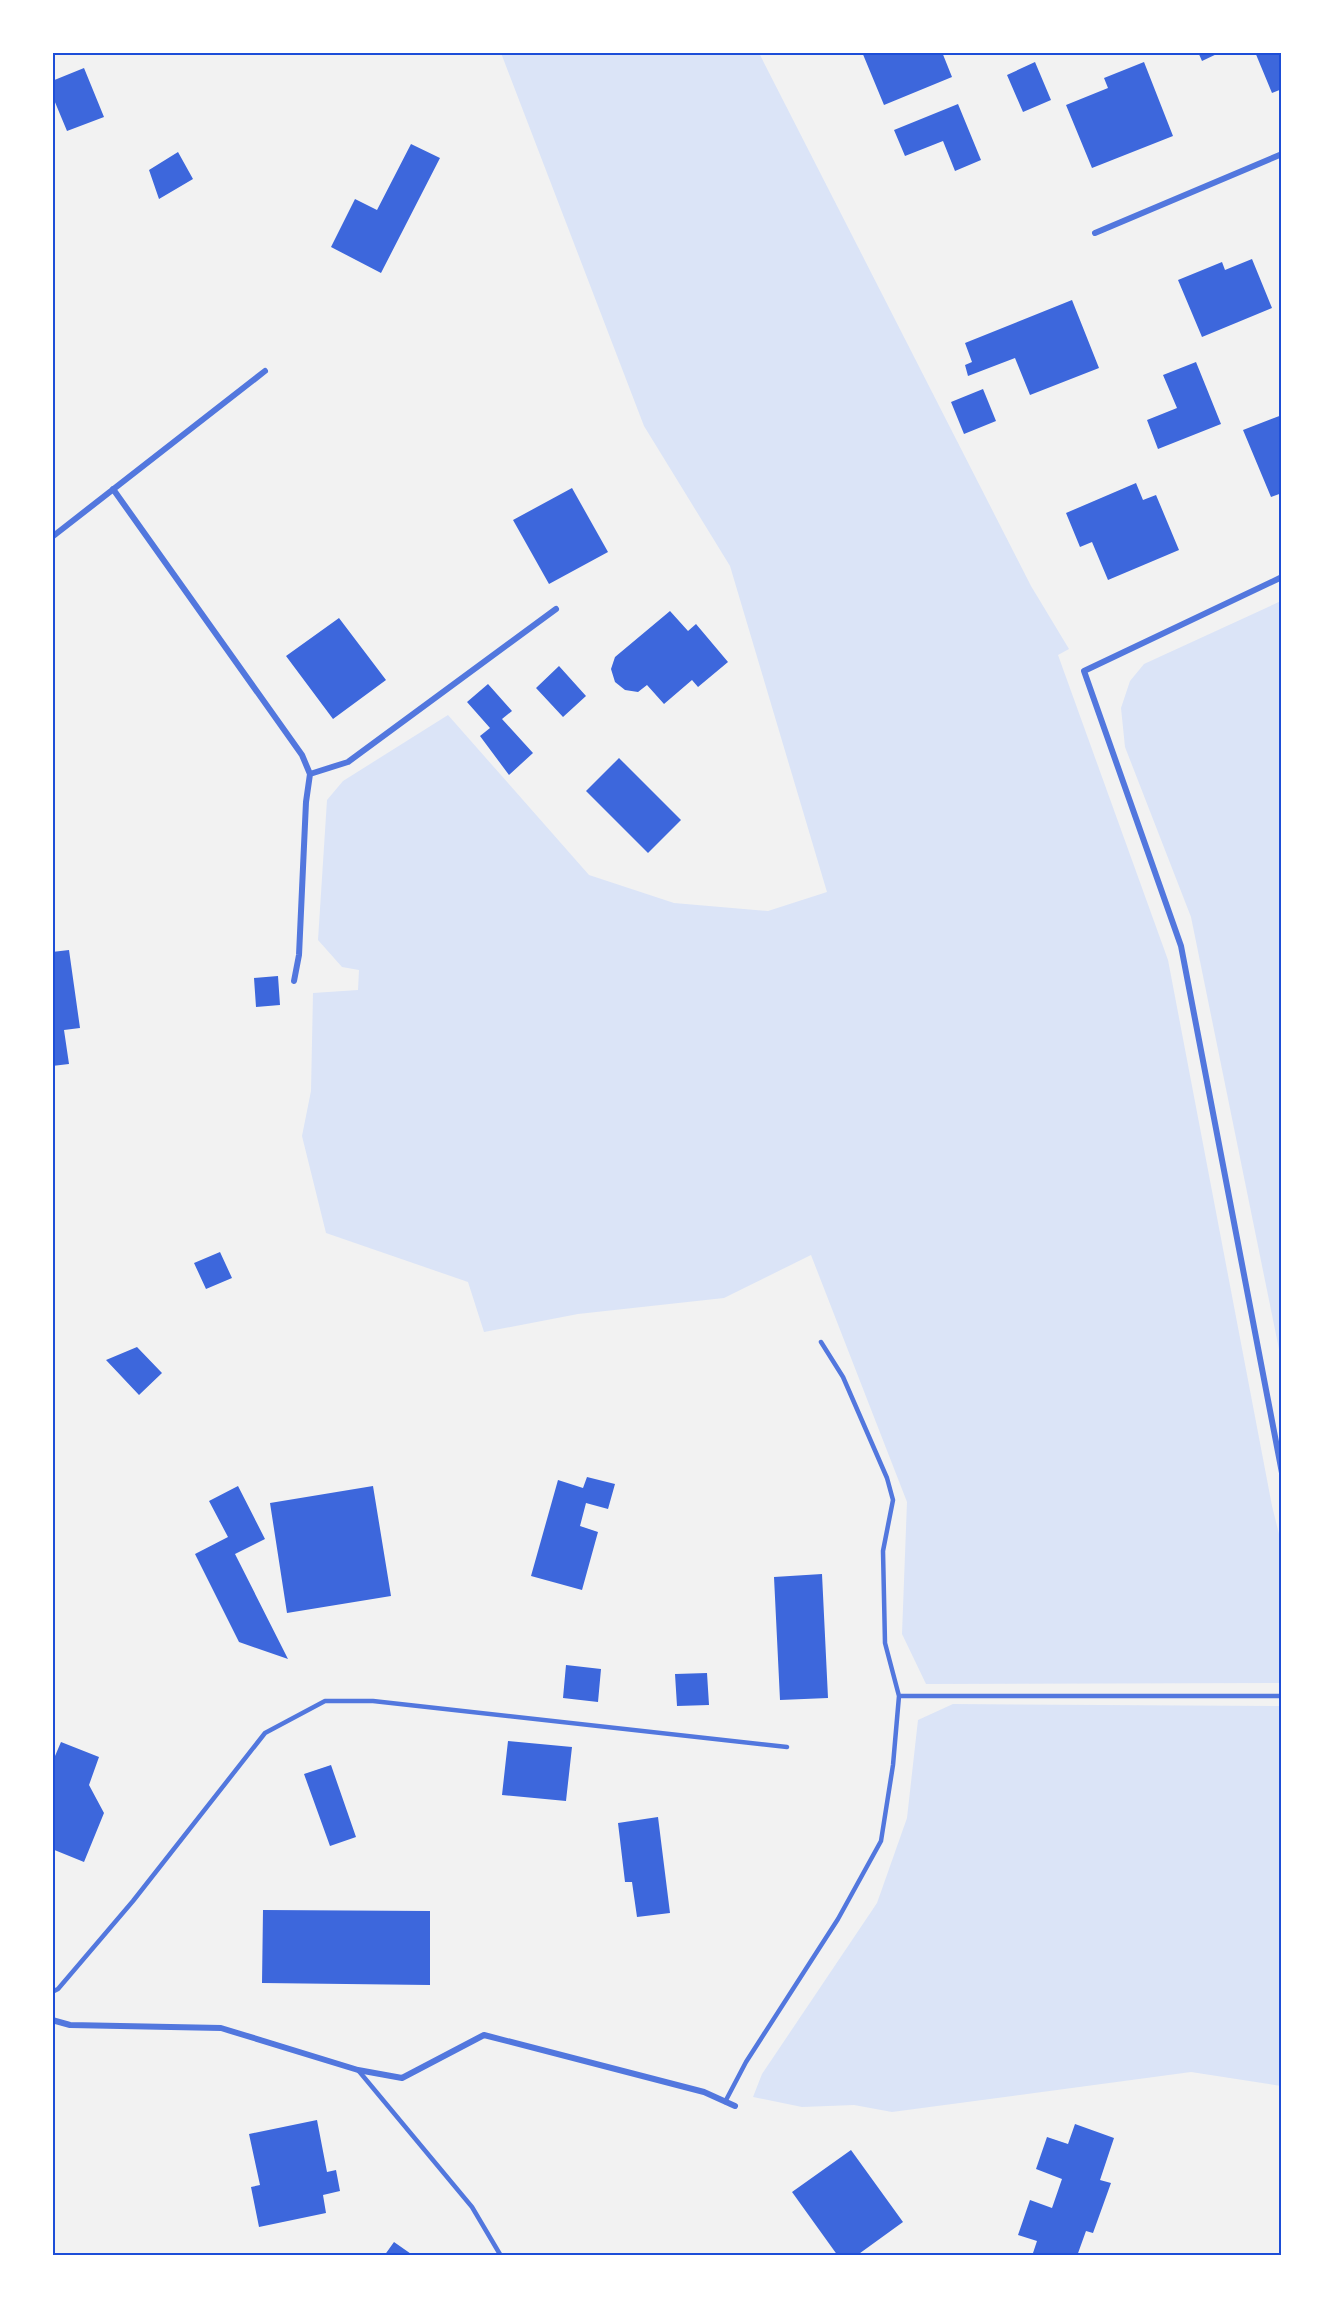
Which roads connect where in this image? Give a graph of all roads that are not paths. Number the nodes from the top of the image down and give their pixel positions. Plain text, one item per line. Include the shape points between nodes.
1 (1281, 154) edge
2 (1095, 233) dead end
3 (265, 371) dead end
4 (113, 489) junction
5 (52, 537) edge
6 (1281, 577) edge
7 (556, 609) dead end
8 (310, 774) junction
9 (294, 981) dead end
10 (821, 1342) dead end
11 (1281, 1473) edge
12 (899, 1696) junction
13 (1281, 1696) edge
14 (787, 1747) dead end
15 (52, 1992) edge
16 (52, 2020) edge
17 (358, 2070) junction
18 (725, 2102) junction
19 (735, 2106) dead end
20 (501, 2256) edge

1 - 2 street
3 - 4 street
4 - 5 street
4 - 8 street via 302,755
6 - 11 street via 1084,671 1181,946
7 - 8 street via 348,762
8 - 9 street
10 - 12 lane via 843,1377 893,1500 883,1551 885,1644
12 - 13 lane
12 - 18 lane via 893,1765 880,1841 838,1918 746,2062
14 - 15 lane via 373,1701 325,1701 265,1733 133,1901
16 - 17 street via 70,2025 221,2028
17 - 18 street via 402,2078 484,2035 704,2092
17 - 20 lane via 472,2207
18 - 19 street

